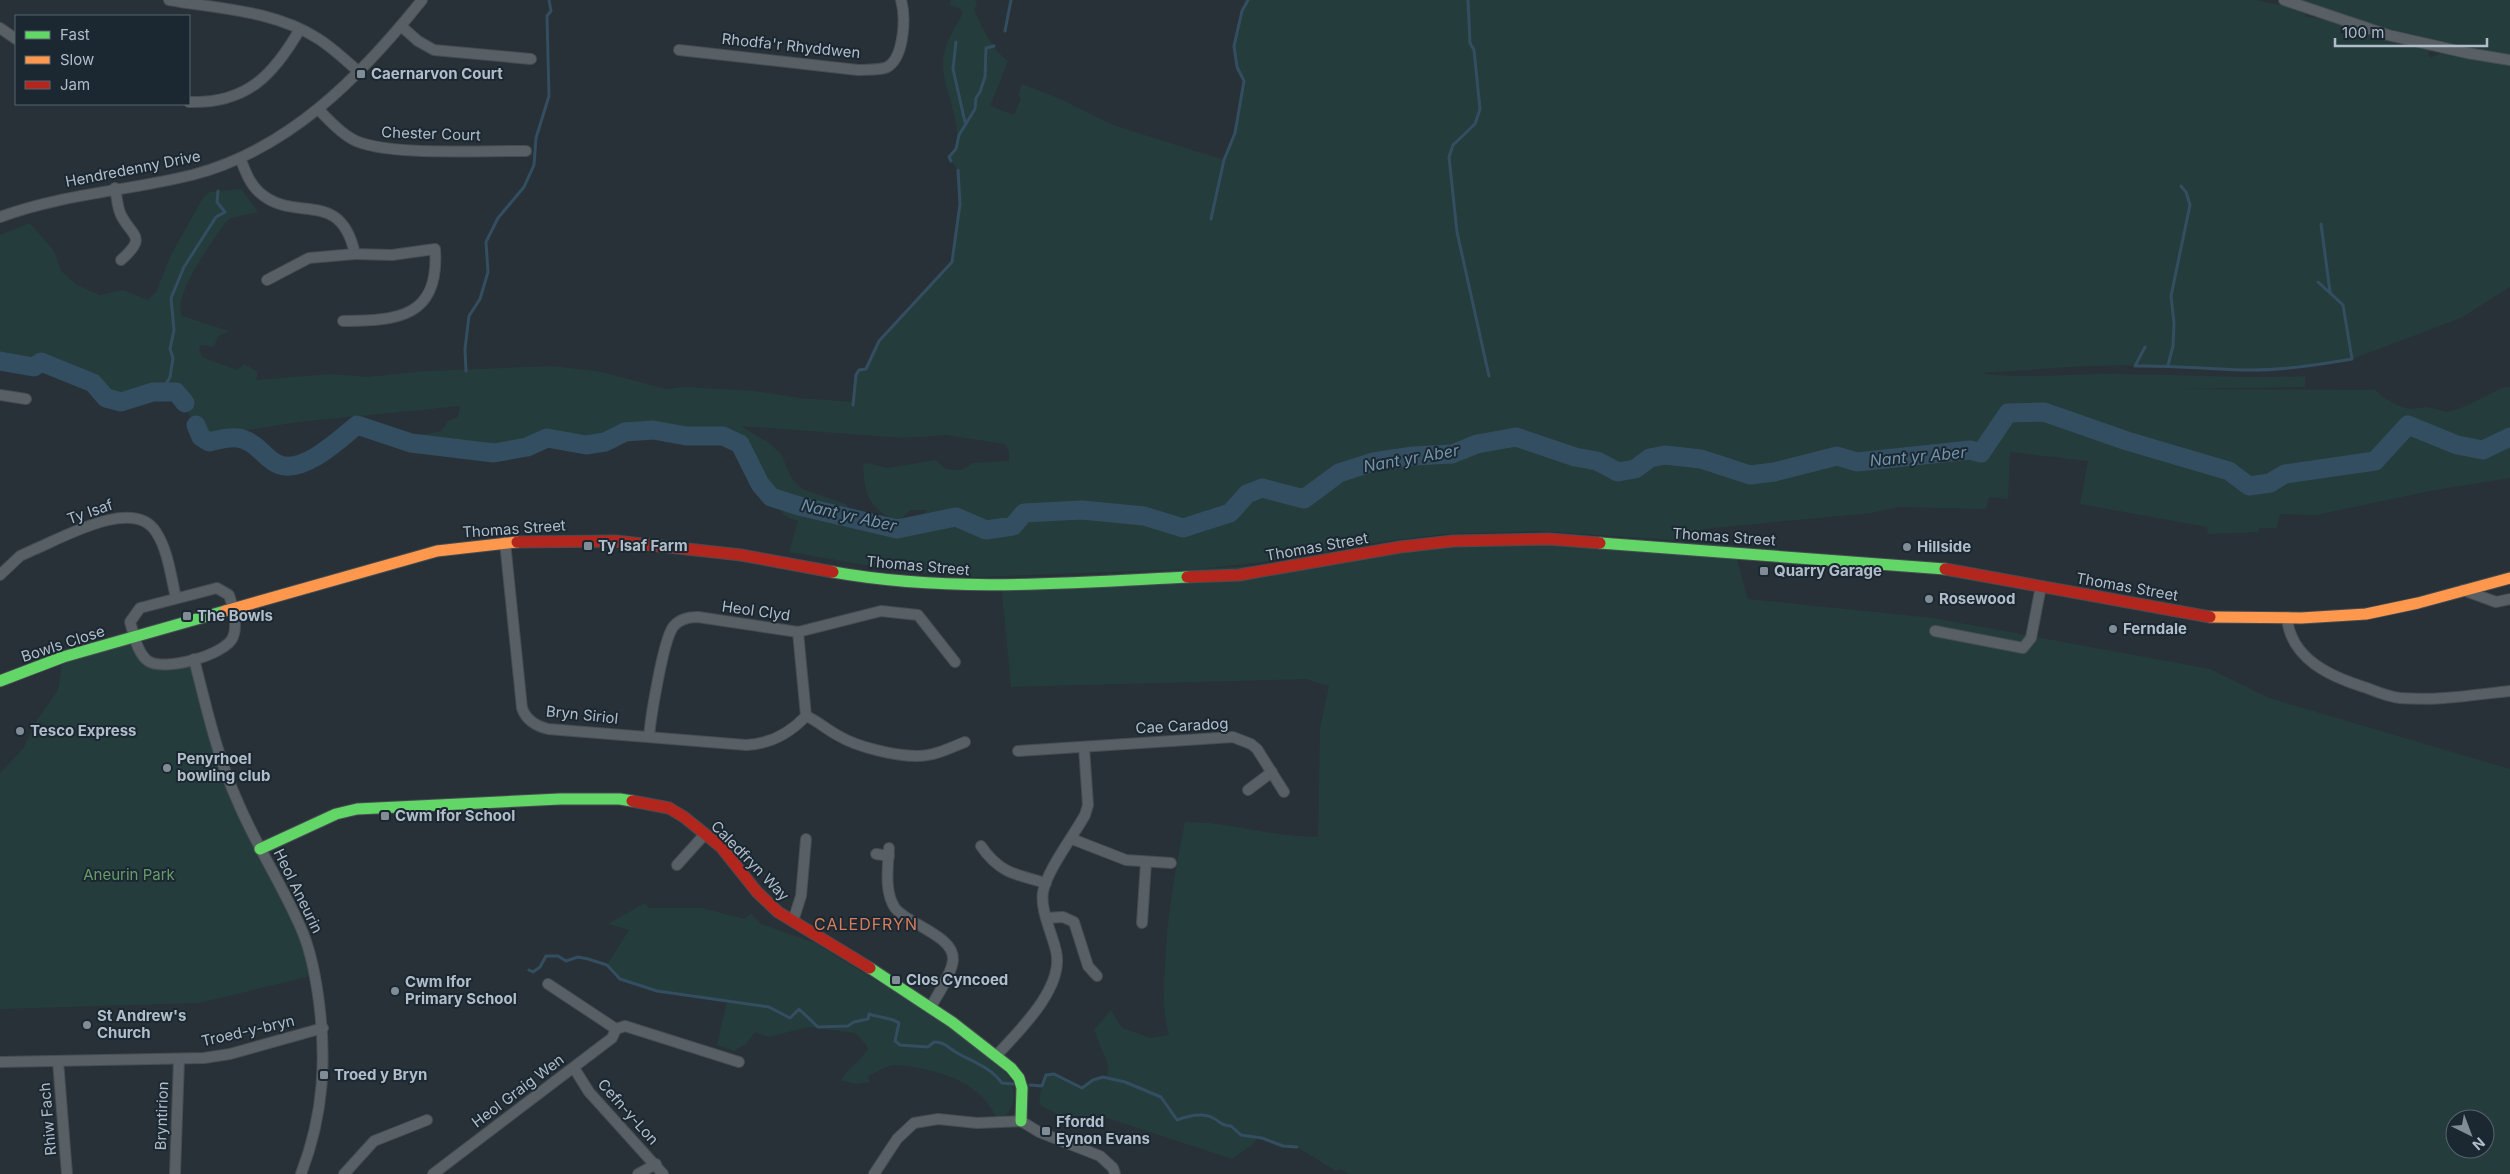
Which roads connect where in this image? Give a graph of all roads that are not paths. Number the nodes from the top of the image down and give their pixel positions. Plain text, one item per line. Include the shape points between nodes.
1 (169, 0) edge
2 (422, 0) edge
3 (901, 0) edge
4 (2284, 0) edge
5 (401, 26) junction
6 (0, 28) edge
7 (300, 29) junction
8 (15, 38) edge
9 (679, 50) dead end
10 (531, 58) dead end
11 (2510, 60) edge
12 (358, 72) junction
13 (190, 102) edge
14 (318, 108) junction
15 (526, 150) dead end
16 (240, 158) junction
17 (115, 188) junction
18 (0, 217) edge
19 (355, 254) junction
20 (121, 260) dead end
21 (267, 280) dead end
22 (343, 321) dead end
23 (0, 395) edge
24 (26, 399) dead end
25 (505, 542) junction
26 (0, 575) edge
27 (2510, 578) edge
28 (2041, 586) junction
29 (2464, 590) junction
30 (176, 598) junction
31 (2510, 599) edge
32 (234, 610) junction
33 (2288, 617) junction
34 (1935, 631) dead end
35 (798, 632) junction
36 (135, 637) junction
37 (194, 659) junction
38 (955, 662) dead end
39 (0, 681) edge
40 (2510, 691) edge
41 (806, 716) junction
42 (649, 736) junction
43 (965, 742) dead end
44 (1084, 747) junction
45 (1018, 751) dead end
46 (1272, 772) junction
47 (1248, 790) dead end
48 (1284, 792) dead end
49 (705, 834) junction
50 (806, 839) dead end
51 (1072, 839) junction
52 (981, 846) dead end
53 (260, 849) junction
54 (876, 854) dead end
55 (1146, 862) junction
56 (1171, 864) dead end
57 (677, 865) dead end
58 (1046, 883) junction
59 (1047, 918) junction
60 (792, 920) junction
61 (1142, 923) dead end
62 (1097, 976) dead end
63 (548, 984) dead end
64 (930, 1008) junction
65 (323, 1028) junction
66 (616, 1029) junction
67 (996, 1056) junction
68 (180, 1059) junction
69 (58, 1061) junction
70 (0, 1062) edge
71 (739, 1062) dead end
72 (574, 1068) junction
73 (427, 1120) dead end
74 (1021, 1121) junction
75 (656, 1164) junction
76 (67, 1174) edge
77 (175, 1174) edge
78 (302, 1174) edge
79 (344, 1174) edge
80 (433, 1174) edge
81 (638, 1174) edge
82 (663, 1174) edge
83 (874, 1174) edge
84 (1115, 1174) edge

1 - 7 street via 247,11
2 - 5 street, Hendredenny Drive
3 - 9 street, Rhodfa'r Rhyddwen via 905,12 902,34 896,59 887,67 858,70
4 - 11 street via 2388,35
5 - 10 street via 434,50
5 - 12 street, Hendredenny Drive
6 - 8 street
7 - 12 street via 328,45
7 - 13 street via 280,62 246,91 225,99
12 - 14 street, Hendredenny Drive
14 - 15 street, Chester Court via 344,134 373,147
14 - 16 street, Hendredenny Drive via 281,136
16 - 17 street, Hendredenny Drive via 193,174
16 - 19 street via 253,186 266,197 325,212 339,220 349,231
17 - 18 street, Hendredenny Drive via 37,204
17 - 20 street via 120,214 135,239 132,250
19 - 21 street via 309,258
19 - 22 street via 435,249 435,278 422,302 402,315 378,321
23 - 24 street
25 - 28 main road, Thomas Street via 589,540 659,544 894,580 999,586 1240,575 1400,547 1549,539 1939,568
25 - 32 main road, Thomas Street via 437,551
25 - 42 street, Bryn Siriol via 522,708 528,718 548,729
26 - 30 street, Ty Isaf via 20,556 33,550 113,518 137,517 156,530
27 - 29 main road, Thomas Street
28 - 33 main road, Thomas Street via 2214,618
28 - 34 street via 2031,638 2023,648
29 - 31 street via 2496,602
29 - 33 main road, Thomas Street via 2386,610
30 - 32 street via 217,588 229,595
30 - 36 street via 140,608 130,622
32 - 36 main road, Thomas Street
32 - 37 street via 234,637 230,643 222,650
33 - 40 street via 2288,628 2298,649 2320,669 2355,684 2397,698 2416,699
35 - 38 street, Heol Clyd via 881,611 918,615
35 - 41 street
35 - 42 street, Heol Clyd via 698,617 677,623 671,631 658,680
36 - 37 street via 140,652 156,664 170,665
36 - 39 main road, Bowls Close via 63,657
37 - 53 street, Heol Aneurin via 218,748 236,799
41 - 42 street, Bryn Siriol via 781,735 761,744
41 - 43 street via 840,737 880,750 917,756 940,752
44 - 45 street, Cae Caradog
44 - 46 street, Cae Caradog via 1233,737 1251,744
44 - 51 street via 1088,805
46 - 47 street
46 - 48 street, Cae Caradog
49 - 53 main road, Caledfryn Way via 669,808 652,803 620,799 560,799 357,809 336,814
49 - 57 street
49 - 60 main road, Caledfryn Way via 734,862 767,902
50 - 60 street via 801,896
51 - 55 street via 1116,857
51 - 58 street
52 - 58 street via 991,861 1003,870
53 - 65 street, Heol Aneurin via 303,932 313,965
54 - 64 street via 889,852 888,891 895,908 951,949 953,960
55 - 56 street
55 - 61 street
58 - 59 street via 1043,903
59 - 62 street via 1063,917 1074,922 1088,966
59 - 67 street via 1057,954 1056,978 1021,1029
60 - 64 main road, Caledfryn Way
63 - 66 street
64 - 67 main road, Caledfryn Way
65 - 68 street, Troed-y-bryn via 230,1054
65 - 78 street, Heol Aneurin via 321,1097
66 - 71 street via 625,1026
66 - 72 street, Heol Graig Wen via 612,1038
67 - 74 main road, Caledfryn Way via 1016,1073 1021,1083
68 - 69 street, Troed-y-bryn
68 - 77 street, Bryntirion
69 - 70 street, Troed-y-bryn
69 - 76 street, Rhiw Fach
72 - 75 street, Cefn-y-Lon via 589,1092
72 - 80 street, Heol Graig Wen
73 - 79 street via 374,1141
74 - 83 street via 977,1123 938,1120 914,1123 897,1139
74 - 84 street via 1054,1139 1100,1156
75 - 81 street
75 - 82 street, Cefn-y-Lon

